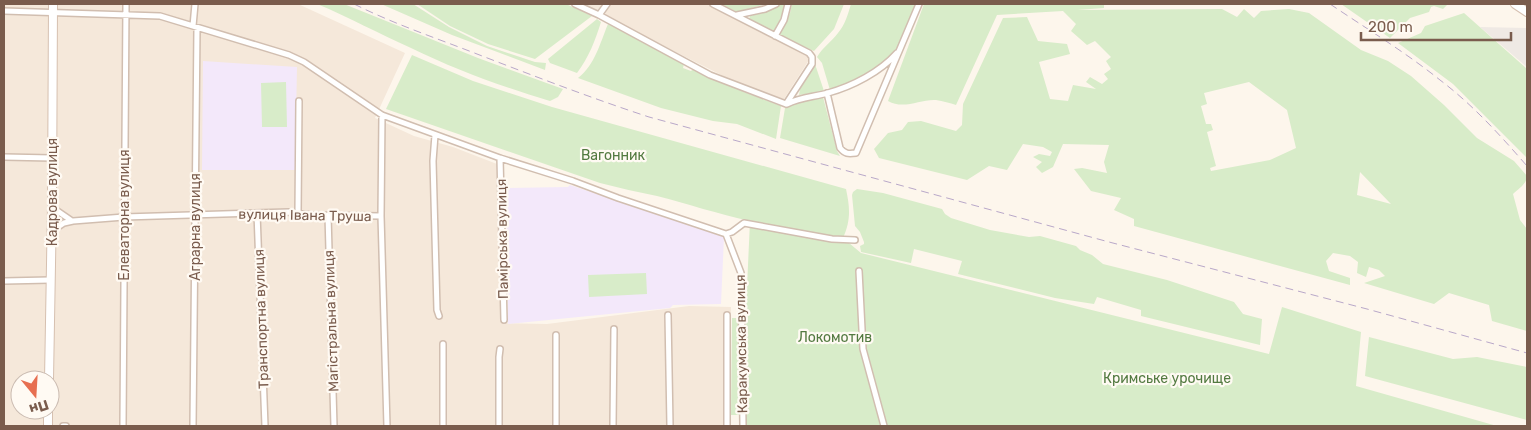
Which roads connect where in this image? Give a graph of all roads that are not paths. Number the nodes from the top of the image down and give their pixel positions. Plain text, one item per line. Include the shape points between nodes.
1 (53, 4) edge
2 (126, 4) edge
3 (195, 4) edge
4 (574, 4) edge
5 (606, 4) edge
6 (713, 4) edge
7 (776, 4) edge
8 (788, 4) edge
9 (919, 4) edge
10 (1515, 4) edge
11 (4, 11) edge
12 (1527, 12) edge
13 (53, 13) junction
14 (126, 14) junction
15 (599, 15) junction
16 (737, 16) junction
17 (195, 27) junction
18 (775, 36) junction
19 (900, 51) junction
20 (827, 94) junction
21 (299, 102) dead end
22 (786, 104) junction
23 (382, 115) junction
24 (435, 135) junction
25 (4, 157) edge
26 (52, 158) junction
27 (500, 158) junction
28 (52, 206) junction
29 (257, 212) junction
30 (298, 213) junction
31 (195, 214) junction
32 (328, 215) junction
33 (381, 216) junction
34 (124, 217) junction
35 (72, 221) junction
36 (52, 232) junction
37 (726, 234) junction
38 (855, 240) dead end
39 (859, 271) dead end
40 (50, 280) junction
41 (4, 281) edge
42 (668, 315) dead end
43 (727, 315) dead end
44 (439, 316) dead end
45 (504, 320) dead end
46 (614, 329) dead end
47 (556, 335) dead end
48 (443, 344) dead end
49 (500, 349) dead end
50 (49, 370) edge
51 (123, 426) edge
52 (193, 426) edge
53 (265, 426) edge
54 (334, 426) edge
55 (387, 426) edge
56 (443, 426) edge
57 (499, 426) edge
58 (556, 426) edge
59 (613, 426) edge
60 (670, 426) edge
61 (727, 426) edge
62 (742, 426) edge
63 (884, 426) edge

1 - 13 street, Кадрова вулиця
2 - 14 street, Елеваторна вулиця
3 - 17 street, Аграрна вулиця
4 - 15 street
5 - 15 street
6 - 16 street
7 - 16 street
8 - 18 street
9 - 19 street
10 - 12 street
11 - 13 street
13 - 14 street
13 - 26 street, Кадрова вулиця
14 - 17 street via 160,16
14 - 34 street, Елеваторна вулиця
15 - 22 street via 710,75
16 - 18 street
17 - 23 street via 299,60
17 - 31 street, Аграрна вулиця
18 - 22 street via 812,57 812,64
19 - 20 street via 887,64 852,85
19 - 20 street via 856,153 848,154 840,148
20 - 22 street
21 - 30 street
23 - 24 street
23 - 33 street
24 - 27 street
24 - 44 street via 433,161
25 - 26 street
26 - 28 street, Кадрова вулиця
27 - 37 street
27 - 45 street, Памірська вулиця
28 - 35 street
28 - 36 street, Кадрова вулиця
29 - 30 street, вулиця Івана Труша
29 - 31 street, вулиця Івана Труша
29 - 53 street, Транспортна вулиця
30 - 32 street, вулиця Івана Труша
31 - 34 street, вулиця Івана Труша
31 - 52 street, Аграрна вулиця
32 - 33 street, вулиця Івана Труша
32 - 54 street, Магістральна вулиця
33 - 55 street
34 - 35 street, вулиця Івана Труша
34 - 51 street, Елеваторна вулиця
35 - 36 street, вулиця Івана Труша
36 - 40 street, Кадрова вулиця
37 - 38 street via 744,223
37 - 62 street, Каракумська вулиця via 742,273
39 - 63 street via 863,349
40 - 41 street
40 - 50 street, Кадрова вулиця
42 - 60 street
43 - 61 street, Каракумська вулиця
46 - 59 street
47 - 58 street
48 - 56 street
49 - 57 street

